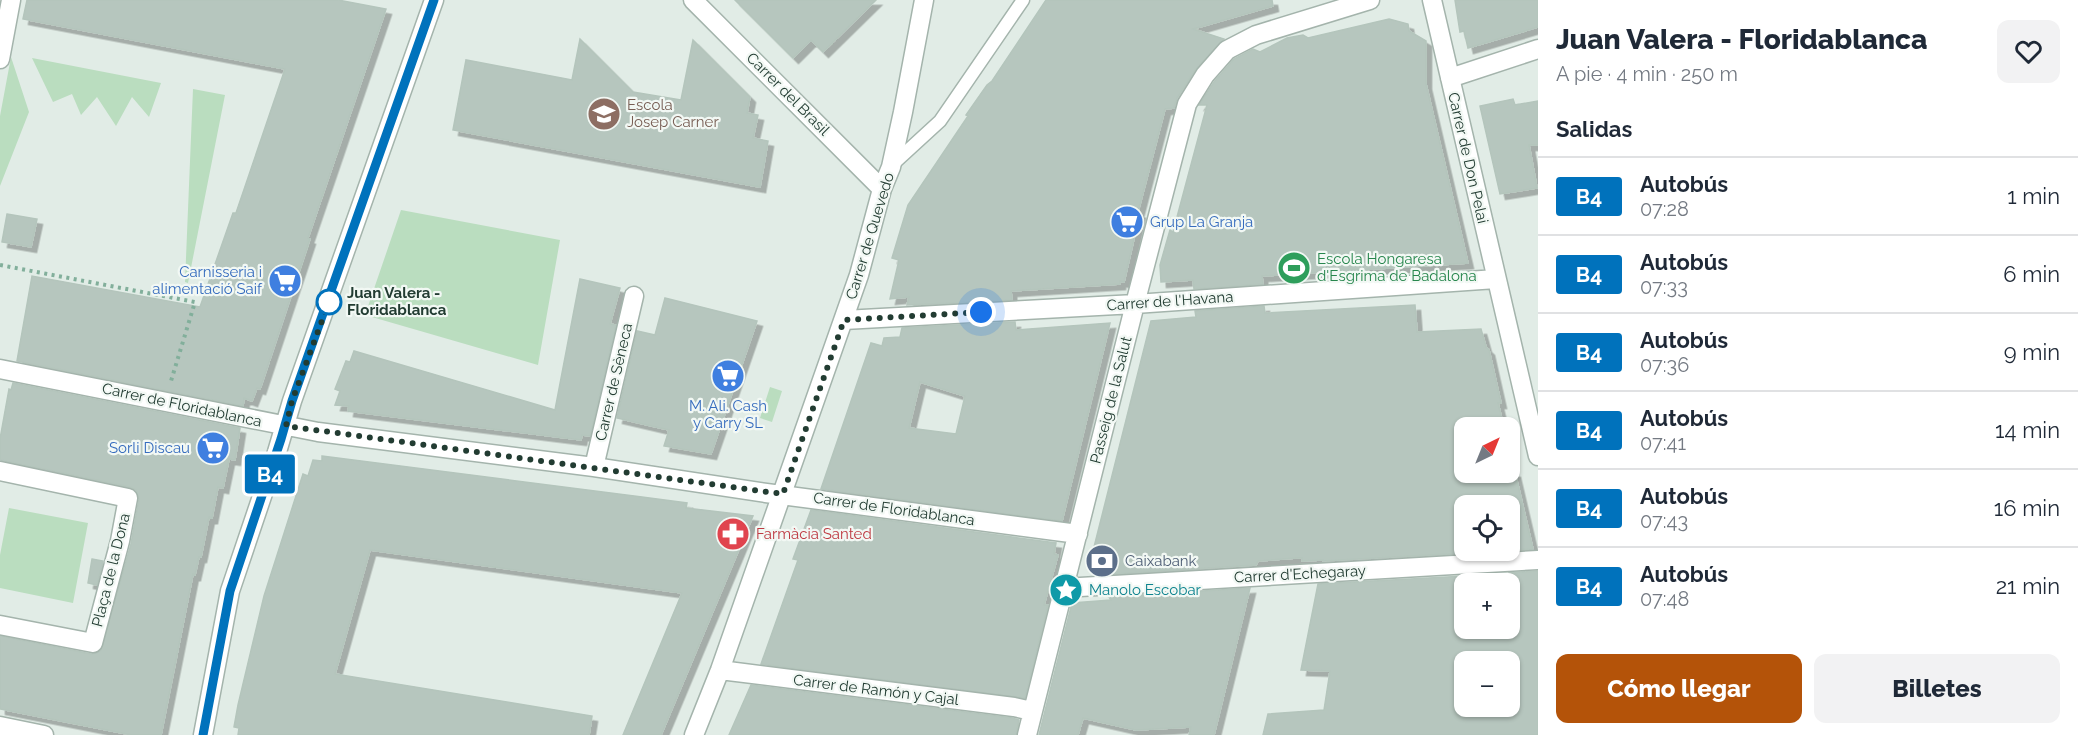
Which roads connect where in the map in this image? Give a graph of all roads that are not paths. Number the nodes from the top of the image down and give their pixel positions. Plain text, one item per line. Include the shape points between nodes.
1 (11, 0) edge
2 (434, 0) edge
3 (693, 0) edge
4 (924, 0) edge
5 (1023, 0) edge
6 (1370, 0) edge
7 (1432, 0) edge
8 (1538, 49) edge
9 (0, 58) edge
10 (1450, 78) junction
11 (891, 167) junction
12 (882, 189) junction
13 (1496, 279) junction
14 (634, 296) dead end
15 (1135, 304) junction
16 (844, 320) junction
17 (0, 369) edge
18 (286, 426) junction
19 (1538, 456) edge
20 (594, 467) junction
21 (0, 471) edge
22 (783, 494) junction
23 (1078, 534) junction
24 (1538, 560) edge
25 (1063, 588) junction
26 (0, 625) edge
27 (720, 670) junction
28 (1032, 711) junction
29 (0, 726) edge
30 (44, 735) edge
31 (203, 735) edge
32 (694, 735) edge
33 (1027, 735) edge

1 - 9 street
2 - 18 street
3 - 12 street, Carrer del Brasil
4 - 11 street, Carrer de Quevedo
5 - 11 lane via 940,121
6 - 15 street, Passeig de la Salut via 1256,35 1227,50 1205,75 1187,104
7 - 10 street, Carrer de Don Pelai
8 - 10 street
10 - 13 street, Carrer de Don Pelai
11 - 12 street, Carrer de Quevedo
12 - 16 street, Carrer de Quevedo
13 - 15 street, Carrer de l'Havana
13 - 19 street, Carrer de Don Pelai
14 - 20 street, Carrer de Sèneca
15 - 16 street, Carrer de l'Havana
15 - 23 street, Passeig de la Salut
16 - 22 street, Carrer de Quevedo
17 - 18 street, Carrer de Floridablanca
18 - 20 street, Carrer de Floridablanca
18 - 31 street via 230,591
20 - 22 street, Carrer de Floridablanca
21 - 26 street, Plaça de la Dona via 128,498 93,643
22 - 23 street, Carrer de Floridablanca
22 - 27 street, Carrer de Quevedo
23 - 25 street, Passeig de la Salut
24 - 25 street, Carrer d'Echegaray
25 - 28 street, Passeig de la Salut
27 - 28 street, Carrer de Ramón y Cajal
27 - 32 street, Carrer de Quevedo
28 - 33 street, Passeig de la Salut
29 - 30 street

